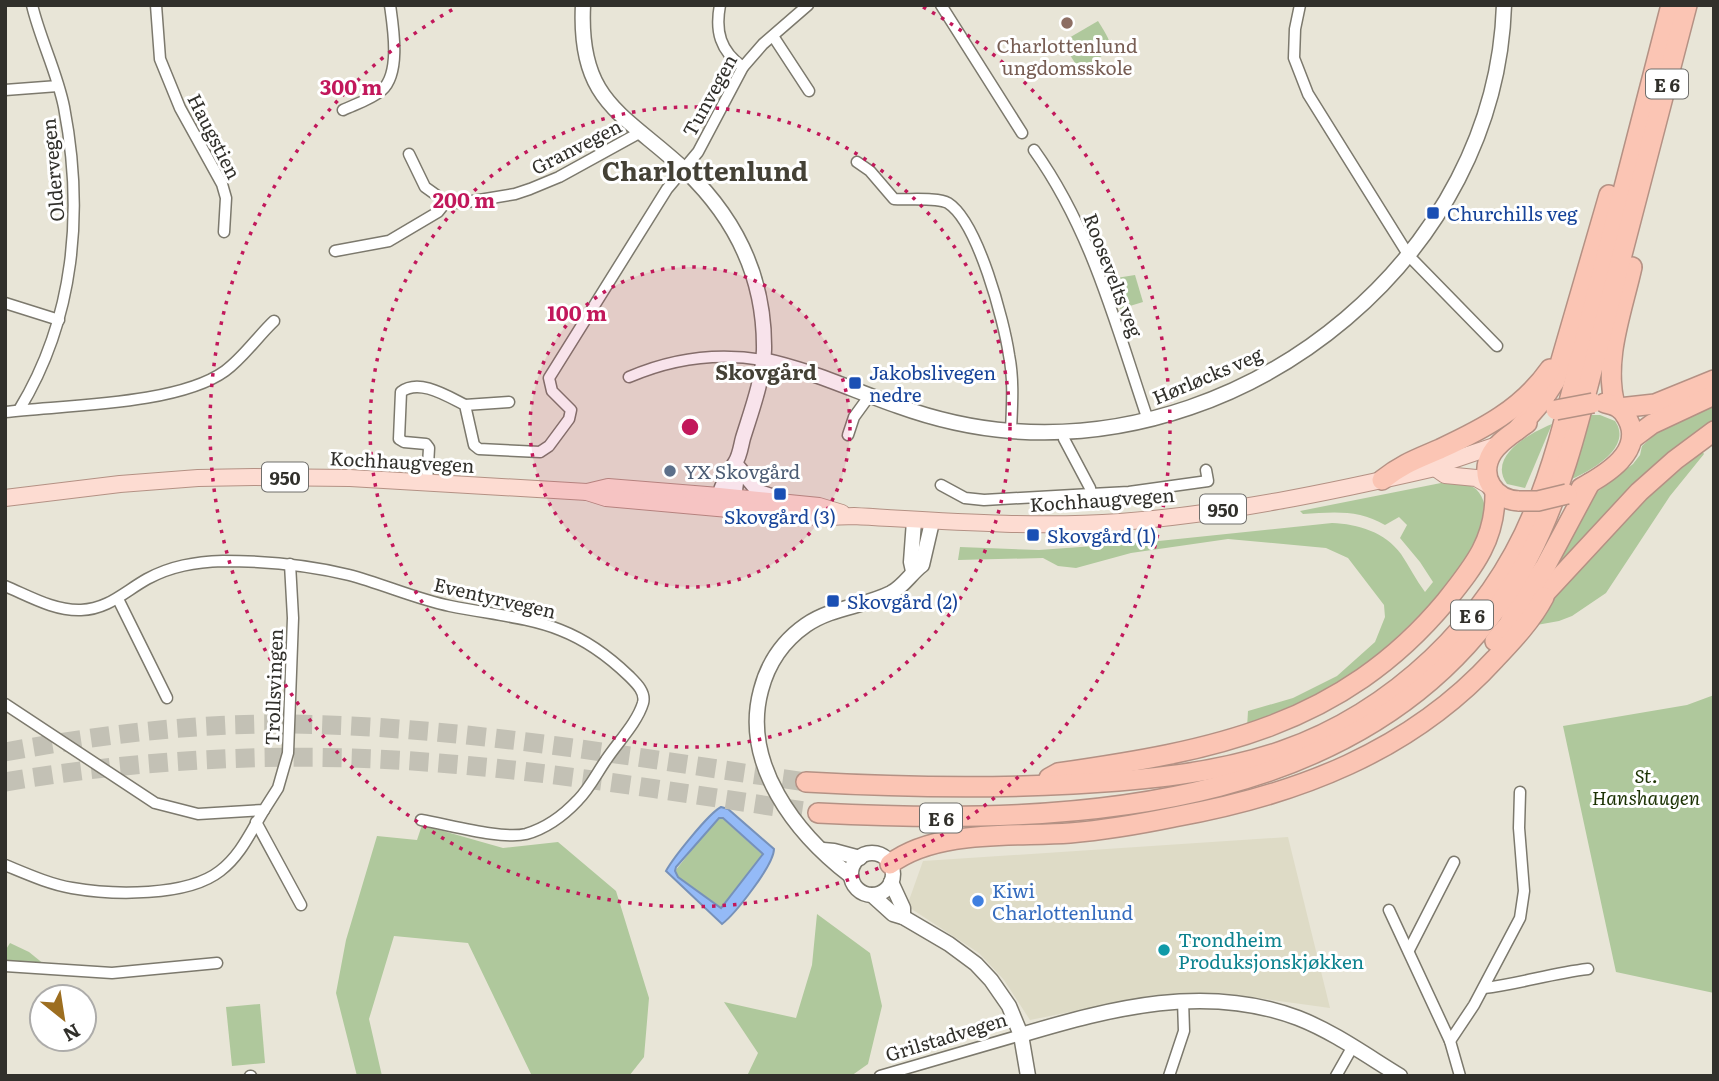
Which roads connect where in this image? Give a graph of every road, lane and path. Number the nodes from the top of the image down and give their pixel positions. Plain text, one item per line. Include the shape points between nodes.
1 (32, 5) edge
2 (156, 5) edge
3 (390, 5) edge
4 (583, 5) edge
5 (720, 5) edge
6 (808, 5) edge
7 (940, 5) edge
8 (1300, 5) edge
9 (1504, 5) edge
10 (1671, 5) edge
11 (1688, 5) edge
12 (772, 36) junction
13 (743, 67) junction
14 (58, 86) junction
15 (5, 90) edge
16 (809, 91) dead end
17 (343, 110) dead end
18 (639, 133) junction
19 (1022, 133) dead end
20 (1034, 149) dead end
21 (409, 154) dead end
22 (1639, 160) junction
23 (857, 162) dead end
24 (684, 170) junction
25 (446, 202) junction
26 (224, 232) dead end
27 (335, 251) dead end
28 (1409, 256) junction
29 (5, 303) edge
30 (59, 320) junction
31 (274, 321) dead end
32 (1497, 346) dead end
33 (1564, 353) junction
34 (763, 360) junction
35 (629, 377) dead end
36 (1714, 380) edge
37 (870, 395) junction
38 (1714, 396) edge
39 (509, 402) dead end
40 (465, 405) junction
41 (1617, 407) junction
42 (19, 410) junction
43 (5, 412) edge
44 (1148, 420) junction
45 (1011, 430) junction
46 (1517, 430) junction
47 (1065, 431) junction
48 (1714, 431) edge
49 (849, 435) dead end
50 (1632, 439) junction
51 (1500, 444) junction
52 (737, 465) junction
53 (1435, 468) junction
54 (1206, 470) dead end
55 (1382, 480) junction
56 (427, 483) junction
57 (1590, 483) junction
58 (941, 485) dead end
59 (1493, 489) junction
60 (1091, 494) junction
61 (5, 498) edge
62 (726, 500) junction
63 (784, 503) junction
64 (851, 516) junction
65 (914, 521) junction
66 (932, 522) junction
67 (290, 564) junction
68 (913, 571) junction
69 (5, 586) edge
70 (1544, 597) junction
71 (118, 599) junction
72 (1509, 624) junction
73 (167, 698) dead end
74 (5, 704) edge
75 (1250, 778) junction
76 (806, 782) tunnel mouth
77 (1034, 786) junction
78 (1520, 792) dead end
79 (264, 810) junction
80 (818, 813) tunnel mouth
81 (421, 820) dead end
82 (256, 822) junction
83 (823, 850) junction
84 (860, 858) junction
85 (1454, 862) dead end
86 (5, 865) edge
87 (891, 873) junction
88 (851, 876) junction
89 (872, 895) junction
90 (301, 905) dead end
91 (1389, 910) dead end
92 (904, 917) junction
93 (1409, 950) junction
94 (216, 963) dead end
95 (5, 966) edge
96 (1588, 969) dead end
97 (1484, 988) junction
98 (1183, 1000) junction
99 (1021, 1035) junction
100 (1450, 1041) junction
101 (1353, 1046) junction
102 (880, 1076) edge
103 (1028, 1076) edge
104 (1169, 1076) edge
105 (1336, 1076) edge
106 (1400, 1076) edge
107 (1460, 1076) edge

1 - 14 street, Oldervegen
2 - 26 street, Haugstien via 160,64 222,184
3 - 17 street via 395,39 388,83
4 - 18 street via 583,41 593,79 612,108
5 - 13 street via 716,26 732,58
6 - 12 street, Tunvegen
7 - 19 street
8 - 28 street via 1294,29 1299,74
9 - 28 street, Hørløcks veg via 1498,62 1474,148
10 - 22 highway, E 6
11 - 22 highway, E 6
12 - 13 street, Tunvegen
12 - 16 street
13 - 24 street, Tunvegen
14 - 15 street
14 - 30 street, Oldervegen via 72,163 75,219
18 - 24 street
18 - 25 street, Granvegen via 530,189
20 - 44 street, Roosevelts veg via 1065,197 1091,251
21 - 25 street via 425,187
22 - 33 highway, E 6 via 1610,190
22 - 41 highway, E 6 via 1646,202 1610,369
22 - 75 highway, E 6 via 1563,472 1545,524 1512,585 1470,641 1419,691 1336,744
22 - 77 highway, E 6 via 1533,514 1500,576 1440,652 1371,707 1282,751 1186,774
23 - 45 street via 894,199 948,203 973,236 1009,355
24 - 34 street via 724,215 750,262 762,314
24 - 40 street, Tunvegen via 667,189 549,377 552,391 571,410 549,446 536,452 479,449 474,446
25 - 27 street via 438,212 389,241
28 - 32 street
28 - 44 street, Hørløcks veg via 1356,310 1275,369
29 - 30 street
30 - 42 street, Oldervegen
31 - 42 street via 226,370 176,393
33 - 46 highway, E 6 via 1549,391
33 - 55 highway, E 6 via 1504,416 1401,465
34 - 35 street via 682,359
34 - 37 street, Hørløcks veg via 812,372
34 - 52 street
36 - 41 highway via 1655,404
37 - 45 street, Hørløcks veg via 949,421
37 - 49 street via 854,417
38 - 50 highway via 1660,420
39 - 40 street
40 - 56 street via 421,387 401,392 399,439 429,448
41 - 46 highway, bridge via 1593,403 1556,410
41 - 50 highway via 1630,423
42 - 43 street
44 - 47 street, Hørløcks veg
45 - 47 street, Hørløcks veg
46 - 51 highway
47 - 60 street via 1064,439
48 - 70 highway, E 6 via 1639,492
50 - 57 highway via 1619,461
51 - 53 main road, Kochhaugvegen / 950
51 - 59 highway via 1487,470
52 - 62 street via 731,466
52 - 63 street via 759,492
53 - 55 main road, Kochhaugvegen / 950
53 - 59 main road, Kochhaugvegen / 950 via 1445,475 1476,478
54 - 60 street via 1208,481
55 - 66 main road, Kochhaugvegen / 950 via 1270,502 1121,522
56 - 61 main road, Kochhaugvegen / 950 via 198,478
56 - 62 main road, Kochhaugvegen / 950 via 587,492 606,498
57 - 59 highway, bridge via 1538,501 1508,499
57 - 72 highway, E 6
58 - 60 street via 965,498 984,500
59 - 77 highway, E 6 via 1495,516 1489,536 1457,587 1424,625 1353,684 1249,735 1179,754 1058,773
62 - 63 main road, Kochhaugvegen / 950
62 - 64 main road, Kochhaugvegen / 950 via 823,518
63 - 64 main road, Kochhaugvegen / 950 via 819,506
64 - 65 main road, Kochhaugvegen / 950
65 - 66 main road, Kochhaugvegen / 950
65 - 68 street
66 - 68 street via 922,565
67 - 71 street, Eventyrvegen via 222,561 176,566
67 - 79 street, Trollsvingen via 293,638 288,754 278,788
67 - 81 street, Eventyrvegen via 349,575 450,606 547,624 578,636 642,692 644,701 635,717 580,799 548,826 523,835
68 - 83 street via 889,594 807,624 780,649 763,682 756,724 762,761 793,818
69 - 71 street, Eventyrvegen via 50,605 80,610
70 - 72 highway, E 6
70 - 87 highway, E 6 via 1484,672 1435,715 1333,774 1261,799 1196,813 1100,829 947,841 914,850
71 - 73 street
72 - 75 highway, E 6 via 1442,694 1367,745 1311,770
74 - 79 street via 155,803 198,814
75 - 80 highway, E 6 via 1139,803 1063,812 915,818
76 - 77 highway, E 6
78 - 97 street via 1524,891 1520,918
79 - 82 street, Trollsvingen
82 - 86 street, Trollsvingen via 225,867 183,887 117,893 71,888
82 - 90 street
83 - 84 street
83 - 88 street
84 - 87 street via 878,854
84 - 88 street
85 - 93 street
87 - 89 street via 884,891
87 - 92 street
88 - 89 street via 856,888
89 - 92 street, Grilstadvegen via 893,914
91 - 93 street
92 - 99 street, Grilstadvegen via 976,964 1009,1006
93 - 100 street
94 - 95 street via 112,973
96 - 97 street
97 - 100 street
98 - 99 street via 1095,1013
98 - 101 street via 1274,1010
98 - 104 street via 1184,1031
99 - 102 street, Grilstadvegen
99 - 103 street
100 - 107 street
101 - 105 street
101 - 106 street

